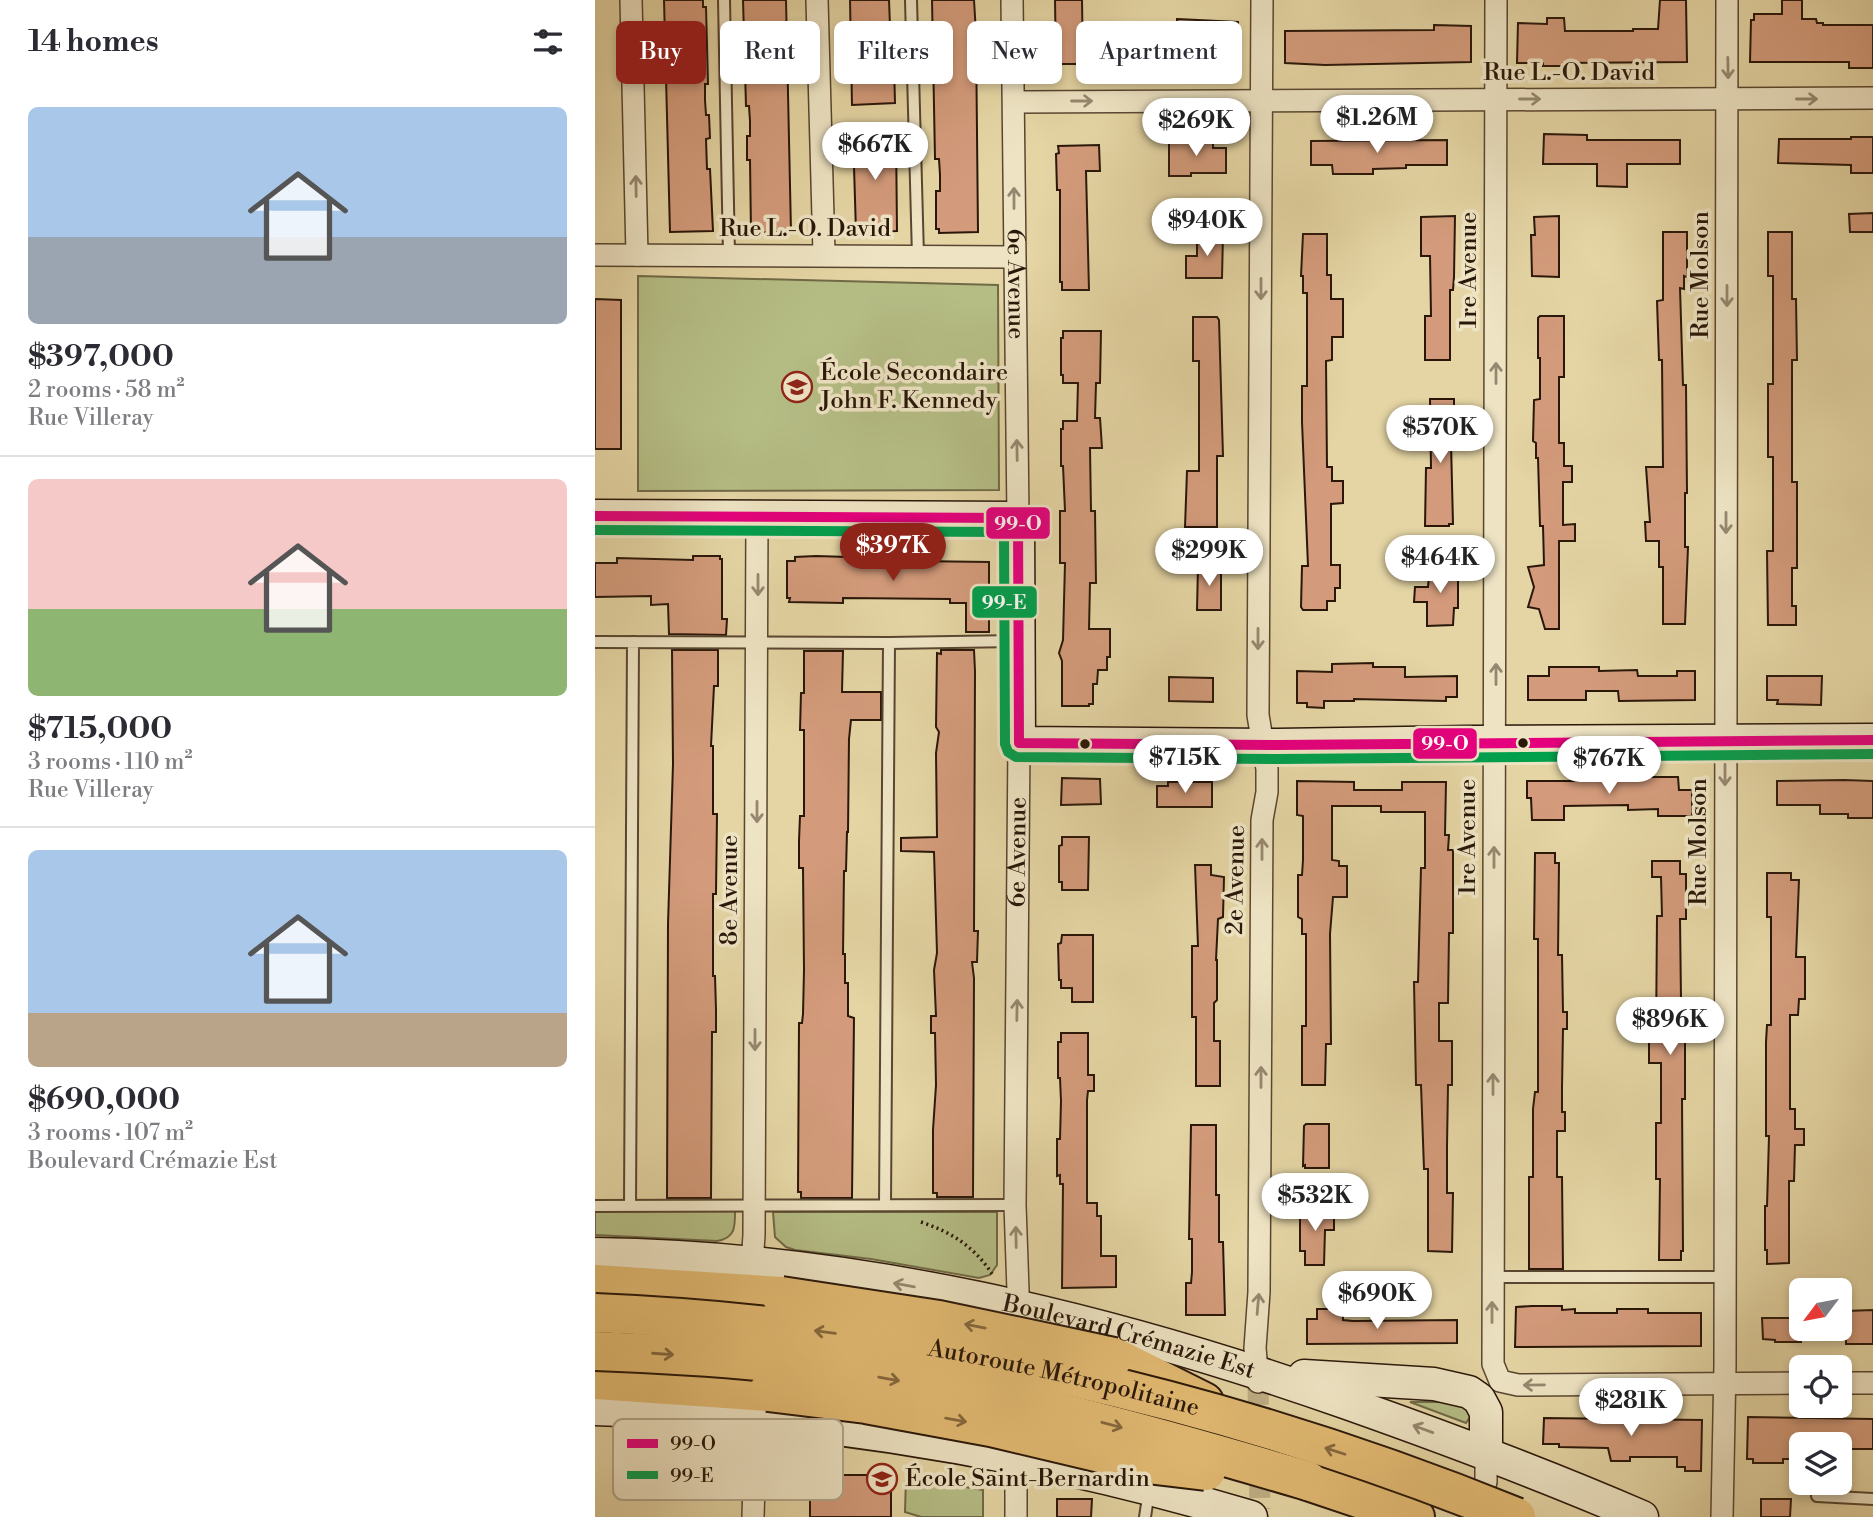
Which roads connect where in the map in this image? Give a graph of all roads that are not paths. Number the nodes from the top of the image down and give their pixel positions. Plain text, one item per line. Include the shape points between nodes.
1 (631, 0) edge
2 (724, 0) edge
3 (817, 0) edge
4 (911, 0) edge
5 (1011, 0) edge
6 (1262, 0) edge
7 (1496, 0) edge
8 (1727, 0) edge
9 (1873, 98) edge
10 (1496, 99) junction
11 (1728, 99) junction
12 (1262, 100) junction
13 (1014, 102) junction
14 (824, 254) junction
15 (595, 255) edge
16 (637, 255) junction
17 (729, 255) junction
18 (918, 256) junction
19 (1014, 257) junction
20 (595, 516) edge
21 (757, 517) junction
22 (1019, 519) junction
23 (1019, 641) junction
24 (595, 642) edge
25 (633, 642) junction
26 (758, 642) junction
27 (889, 643) junction
28 (1725, 740) junction
29 (1873, 740) edge
30 (1495, 742) junction
31 (1019, 743) junction
32 (1264, 745) junction
33 (885, 1205) junction
34 (1015, 1205) junction
35 (595, 1206) edge
36 (630, 1206) junction
37 (754, 1206) junction
38 (595, 1254) edge
39 (752, 1264) junction
40 (1493, 1277) junction
41 (1725, 1277) junction
42 (595, 1284) edge
43 (595, 1313) edge
44 (1019, 1315) junction
45 (595, 1350) edge
46 (1258, 1378) junction
47 (595, 1380) edge
48 (1724, 1382) junction
49 (1789, 1383) edge
50 (1852, 1383) edge
51 (1873, 1383) edge
52 (762, 1405) junction
53 (595, 1409) edge
54 (761, 1419) edge
55 (807, 1419) edge
56 (1250, 1425) junction
57 (843, 1428) edge
58 (1015, 1450) junction
59 (1486, 1468) junction
60 (1308, 1482) junction
61 (1817, 1496) dead end
62 (1873, 1499) edge
63 (1147, 1503) edge
64 (1257, 1514) edge
65 (1016, 1517) edge
66 (1415, 1517) edge
67 (1516, 1517) edge
68 (1642, 1517) edge
69 (1722, 1517) edge

16 -> 1 street
2 - 17 lane
3 - 14 street
4 - 18 lane
5 - 13 street, 6e Avenue
6 - 12 street, 2e Avenue
7 - 10 street, 1re Avenue
8 -> 11 street, Rue Molson
11 -> 9 street, Rue L.-O. David
10 -> 11 street, Rue L.-O. David
10 - 12 street, Rue L.-O. David
30 -> 10 street, 1re Avenue
11 -> 28 street, Rue Molson
13 -> 12 street, Rue L.-O. David
12 -> 32 street, 2e Avenue via 1258,715
19 -> 13 street, 6e Avenue
14 - 17 street, Rue L.-O. David
14 - 18 street, Rue L.-O. David
15 - 16 street, Rue L.-O. David
16 - 17 street, Rue L.-O. David
18 - 19 street, Rue L.-O. David
22 -> 19 street, 6e Avenue
20 - 21 main road
21 - 22 main road
21 -> 26 street, 8e Avenue
22 - 23 main road, 6e Avenue
23 - 27 lane
23 - 31 main road, 6e Avenue
24 - 25 lane
25 - 26 lane
25 - 36 lane
26 - 27 lane
26 -> 37 street, 8e Avenue
27 - 33 lane
28 - 29 main road
28 - 30 main road
28 -> 41 street, Rue Molson
30 - 32 main road
40 -> 30 street, 1re Avenue
31 - 32 main road
34 -> 31 street, 6e Avenue
46 -> 32 street, 2e Avenue via 1262,820 1268,778
33 - 34 lane
33 - 37 lane
44 -> 34 street, 6e Avenue
35 - 36 lane
36 - 37 lane
37 - 39 street, 8e Avenue
38 - 39 main road, Boulevard Crémazie Est
44 -> 39 main road, Boulevard Crémazie Est via 876,1280
40 - 41 lane
48 -> 40 street, 1re Avenue via 1507,1383 1499,1379 1493,1364
41 - 48 street, Rue Molson
56 -> 42 highway, bridge via 1114,1357 939,1320 781,1296
56 -> 43 highway, Autoroute Métropolitaine, bridge via 1080,1379 943,1350 727,1320
44 - 46 main road, Boulevard Crémazie Est via 1152,1340
45 -> 60 highway, Autoroute Métropolitaine, bridge via 772,1363 891,1379 1090,1420
59 -> 46 main road, Boulevard Crémazie Est via 1427,1431
46 - 59 main road via 1462,1389 1479,1398 1486,1412
47 - 52 highway
48 - 49 street
48 - 69 street, Rue Molson
50 - 51 street
52 - 53 main road
52 - 54 street
52 - 55 main road
52 -> 60 highway, bridge via 866,1404 991,1427 1147,1464
67 -> 56 highway, Autoroute Métropolitaine, bridge via 1392,1470
57 - 58 main road
58 - 63 main road
58 - 65 street
59 - 68 main road, Boulevard Crémazie Est via 1581,1491
60 - 66 highway, Autoroute Métropolitaine
61 - 62 lane
63 - 64 main road

